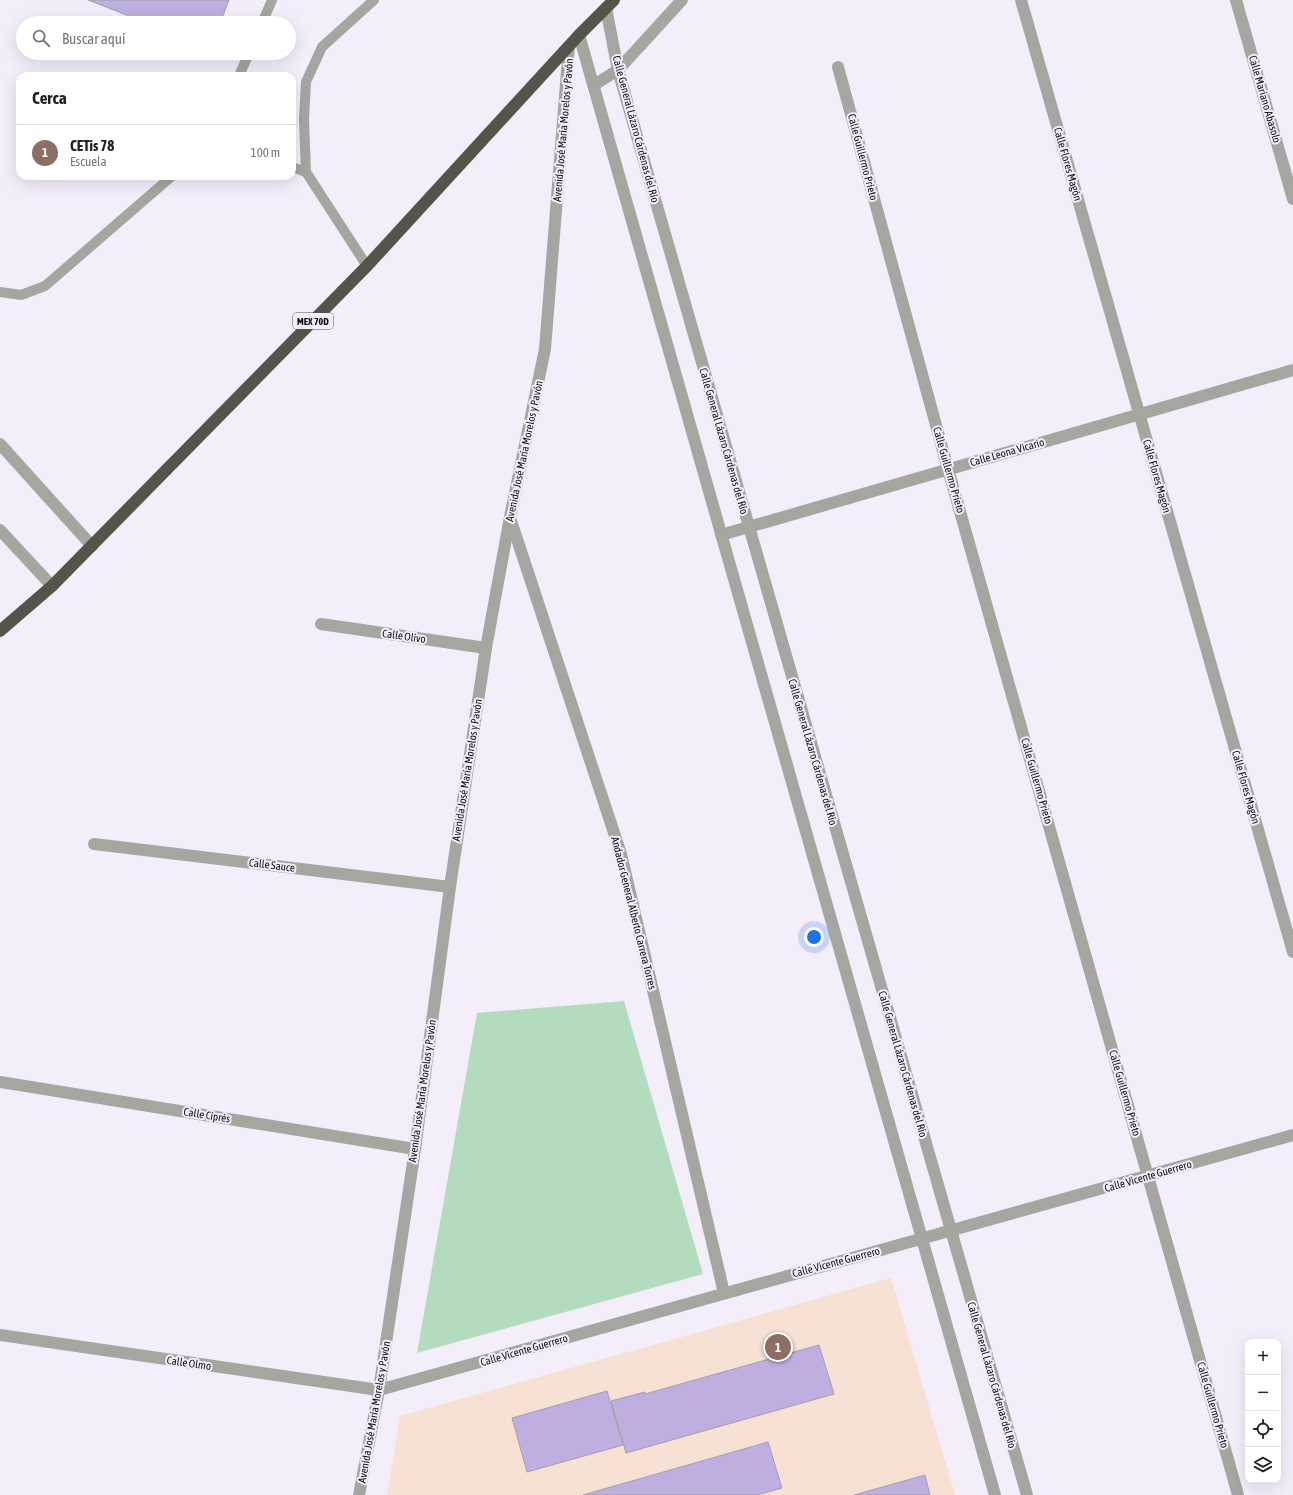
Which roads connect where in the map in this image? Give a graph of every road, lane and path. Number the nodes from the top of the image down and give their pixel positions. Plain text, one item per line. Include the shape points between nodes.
1 (272, 0) edge
2 (374, 0) edge
3 (682, 0) edge
4 (1021, 0) edge
5 (1236, 0) edge
6 (610, 4) edge
7 (265, 16) edge
8 (579, 35) junction
9 (569, 46) junction
10 (246, 60) edge
11 (838, 67) dead end
12 (618, 70) junction
13 (241, 72) edge
14 (594, 85) junction
15 (296, 168) edge
16 (306, 172) junction
17 (167, 180) edge
18 (1293, 199) edge
19 (367, 266) junction
20 (0, 292) edge
21 (1293, 370) edge
22 (1139, 414) junction
23 (0, 444) edge
24 (948, 469) junction
25 (510, 517) junction
26 (749, 526) junction
27 (0, 530) edge
28 (721, 534) junction
29 (92, 546) junction
30 (52, 586) junction
31 (321, 624) dead end
32 (0, 631) edge
33 (486, 648) junction
34 (94, 844) dead end
35 (450, 887) junction
36 (1293, 952) edge
37 (0, 1082) edge
38 (1293, 1135) edge
39 (415, 1148) junction
40 (1148, 1176) junction
41 (951, 1230) junction
42 (922, 1238) junction
43 (724, 1293) junction
44 (0, 1335) edge
45 (379, 1390) junction
46 (359, 1495) edge
47 (995, 1495) edge
48 (1027, 1495) edge
49 (1238, 1495) edge

1 - 7 lane
2 - 16 lane via 322,47 306,82
3 - 12 street
4 - 22 street, Calle Flores Magón
5 - 18 street, Calle Mariano Abasolo
6 - 8 highway, MEX 70D
6 - 12 street, Calle General Lázaro Cárdenas del Río
8 - 9 highway, MEX 70D
8 - 14 street
9 - 19 highway, MEX 70D
9 - 25 street, Avenida José María Morelos y Pavón via 545,348
10 - 13 lane
11 - 24 street, Calle Guillermo Prieto
12 - 14 street
12 - 26 street, Calle General Lázaro Cárdenas del Río
14 - 28 street
15 - 16 lane
16 - 19 lane
17 - 20 lane via 45,286 22,295
19 - 29 highway, MEX 70D
21 - 22 street, Calle Leona Vicario
22 - 24 street, Calle Leona Vicario
22 - 36 street, Calle Flores Magón
23 - 29 street
24 - 26 street, Calle Leona Vicario
24 - 40 street, Calle Guillermo Prieto
25 - 33 street, Avenida José María Morelos y Pavón
25 - 43 street, Andador General Alberto Carrera Torres via 621,854
26 - 28 street, Calle Leona Vicario
26 - 41 street, Calle General Lázaro Cárdenas del Río
27 - 30 street
28 - 42 street
29 - 30 highway, MEX 70D
30 - 32 highway, MEX 70D
31 - 33 street, Calle Olivo
33 - 35 street, Avenida José María Morelos y Pavón
34 - 35 street, Calle Sauce
35 - 39 street, Avenida José María Morelos y Pavón
37 - 39 street, Calle Ciprés
38 - 40 street, Calle Vicente Guerrero
39 - 45 street, Avenida José María Morelos y Pavón
40 - 41 street, Calle Vicente Guerrero
40 - 49 street, Calle Guillermo Prieto
41 - 42 street, Calle Vicente Guerrero
41 - 48 street, Calle General Lázaro Cárdenas del Río
42 - 43 street, Calle Vicente Guerrero
42 - 47 street
43 - 45 street, Calle Vicente Guerrero
44 - 45 street, Calle Olmo
45 - 46 street, Avenida José María Morelos y Pavón

